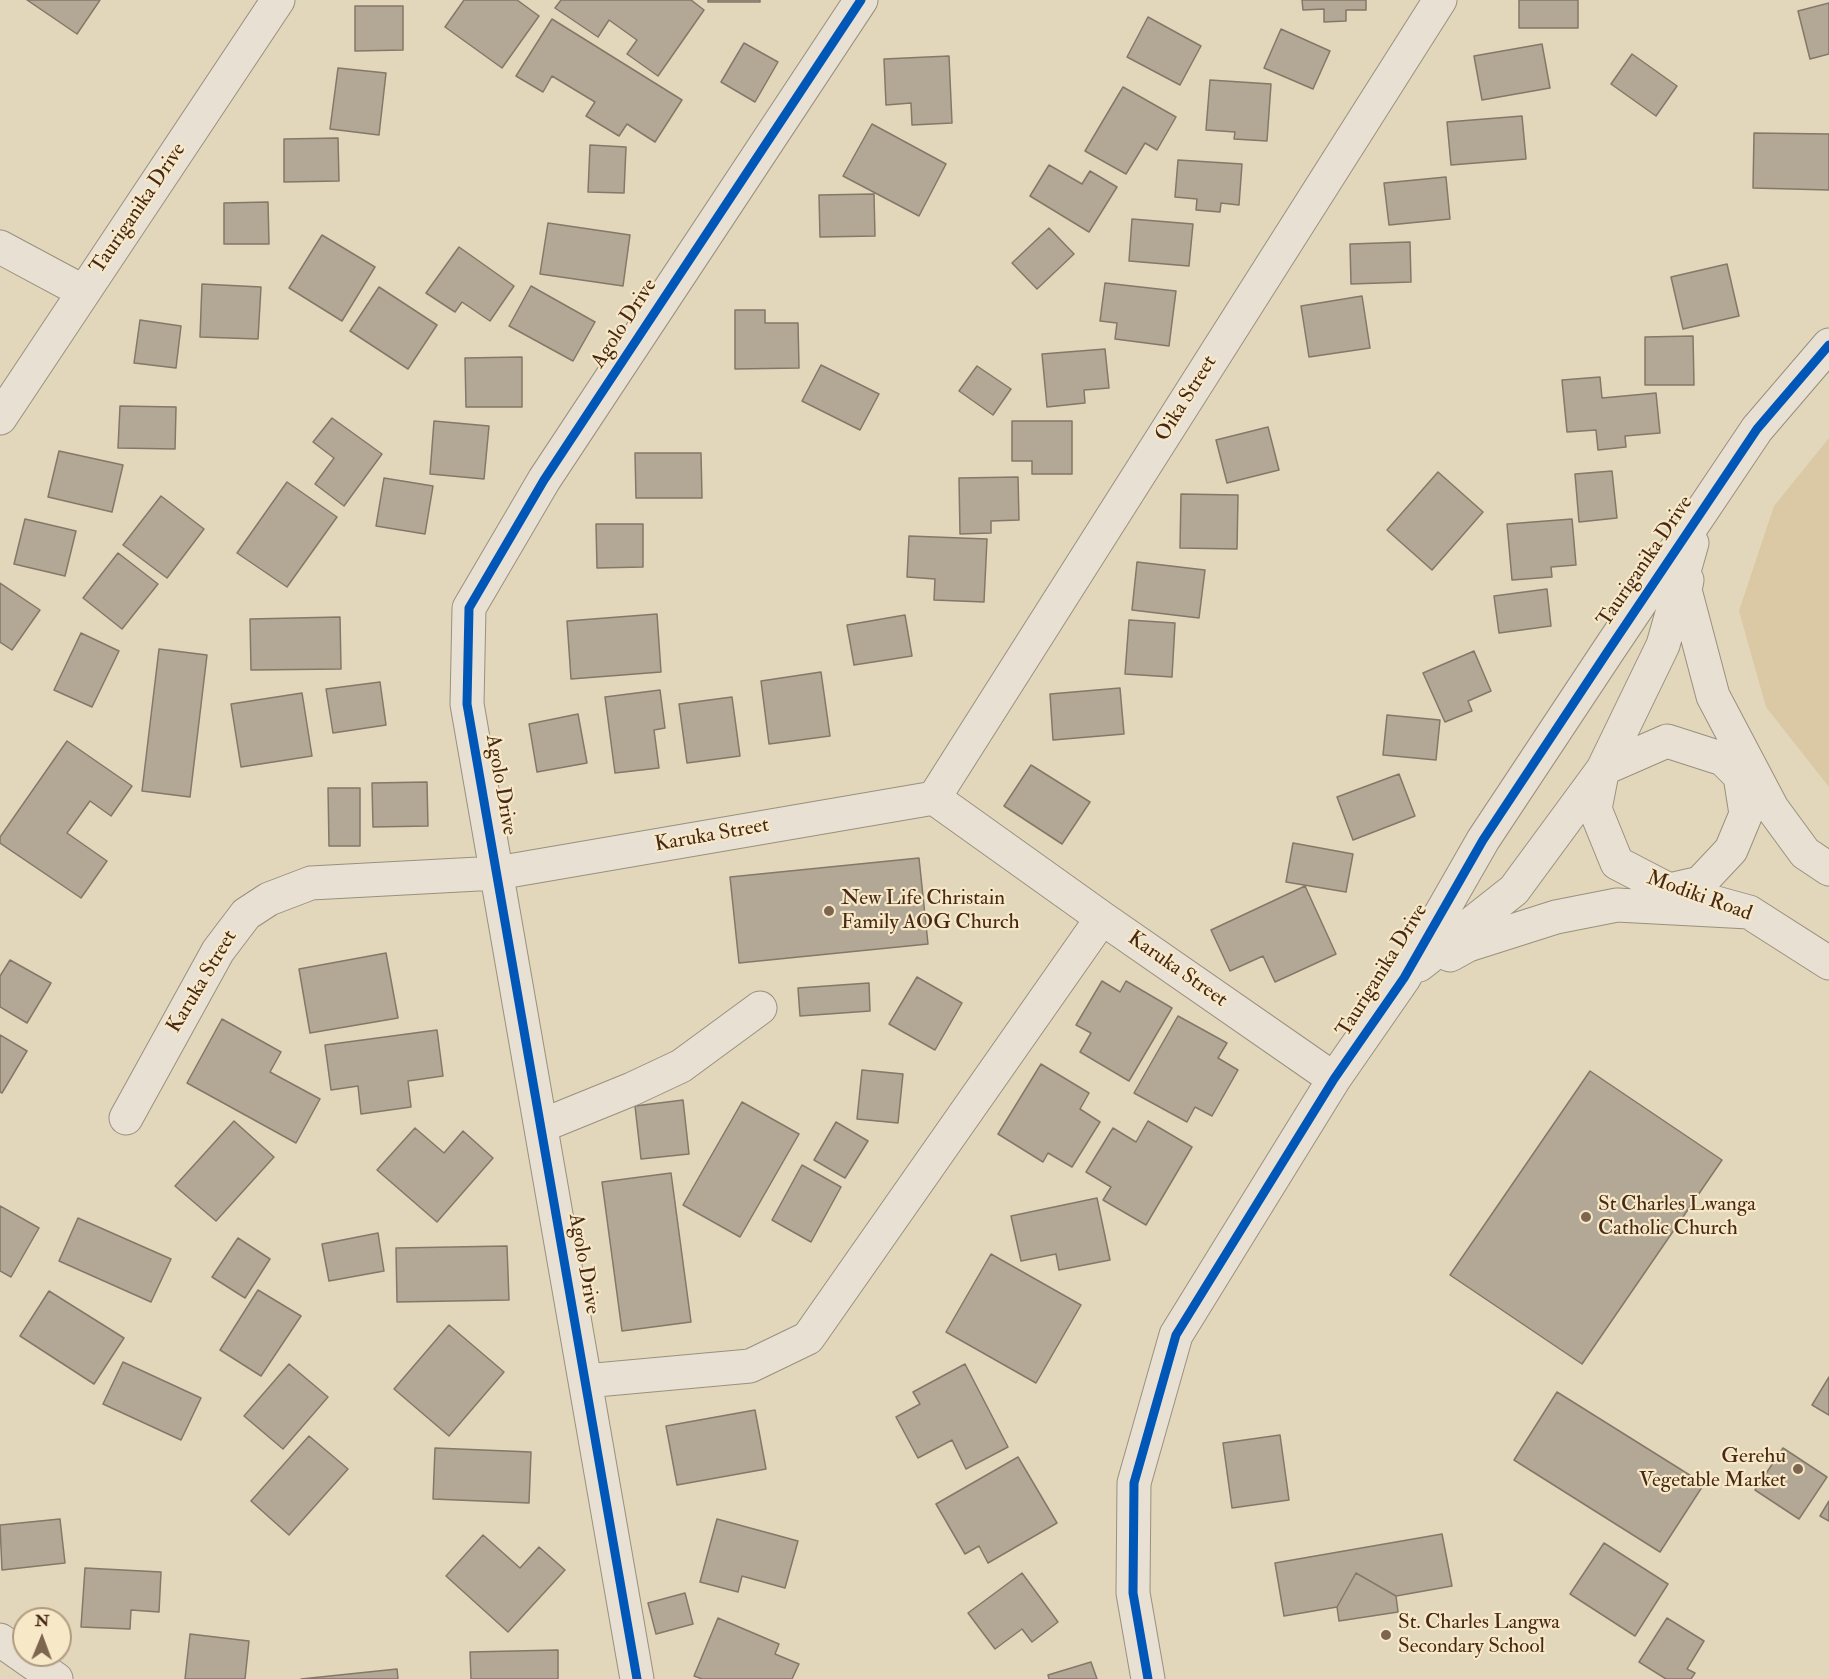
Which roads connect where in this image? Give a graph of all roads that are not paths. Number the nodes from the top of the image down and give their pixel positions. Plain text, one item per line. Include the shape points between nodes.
1 (278, 0) edge
2 (861, 0) edge
3 (1440, 0) edge
4 (0, 247) edge
5 (84, 292) junction
6 (1829, 345) edge
7 (0, 418) edge
8 (1701, 514) junction
9 (1603, 769) junction
10 (1740, 776) junction
11 (934, 798) junction
12 (1772, 808) junction
13 (1829, 869) edge
14 (497, 873) junction
15 (1669, 890) junction
16 (1749, 912) junction
17 (1102, 918) junction
18 (1829, 963) edge
19 (1404, 978) junction
20 (760, 1008) dead end
21 (1335, 1079) junction
22 (126, 1118) dead end
23 (541, 1126) junction
24 (585, 1382) junction
25 (0, 1640) edge
26 (56, 1679) edge
27 (637, 1679) edge
28 (1149, 1679) edge

1 - 5 street, Tauriganika Drive
2 - 14 street, Agolo Drive via 544,480 469,608 467,704
3 - 11 street, Oika Street
4 - 5 street
5 - 7 street, Tauriganika Drive
6 - 8 street, Tauriganika Drive via 1756,429
8 - 9 street, Tauriganika Drive via 1663,645
8 - 12 street via 1684,590 1713,696
8 - 19 street, Tauriganika Drive via 1483,840
9 - 10 street via 1667,741 1723,759
9 - 15 street, Modiki Road via 1595,809 1617,863
9 - 19 street, Tauriganika Drive via 1514,890
10 - 12 street
10 - 15 street via 1746,814 1731,850 1700,882
11 - 14 street, Karuka Street
11 - 17 street, Karuka Street
12 - 13 street via 1805,853
14 - 22 street, Karuka Street via 311,883 261,904 246,914 218,951
14 - 23 street, Agolo Drive
15 - 16 street, Modiki Road
16 - 18 street, Modiki Road
16 - 19 street via 1617,905 1556,917 1468,945
17 - 21 street, Karuka Street
17 - 24 street via 808,1338 750,1366
19 - 21 street, Tauriganika Drive
20 - 23 street via 681,1066
21 - 28 street, Tauriganika Drive via 1176,1335 1134,1483 1132,1593
23 - 24 street, Agolo Drive
24 - 27 street, Agolo Drive
25 - 26 street

